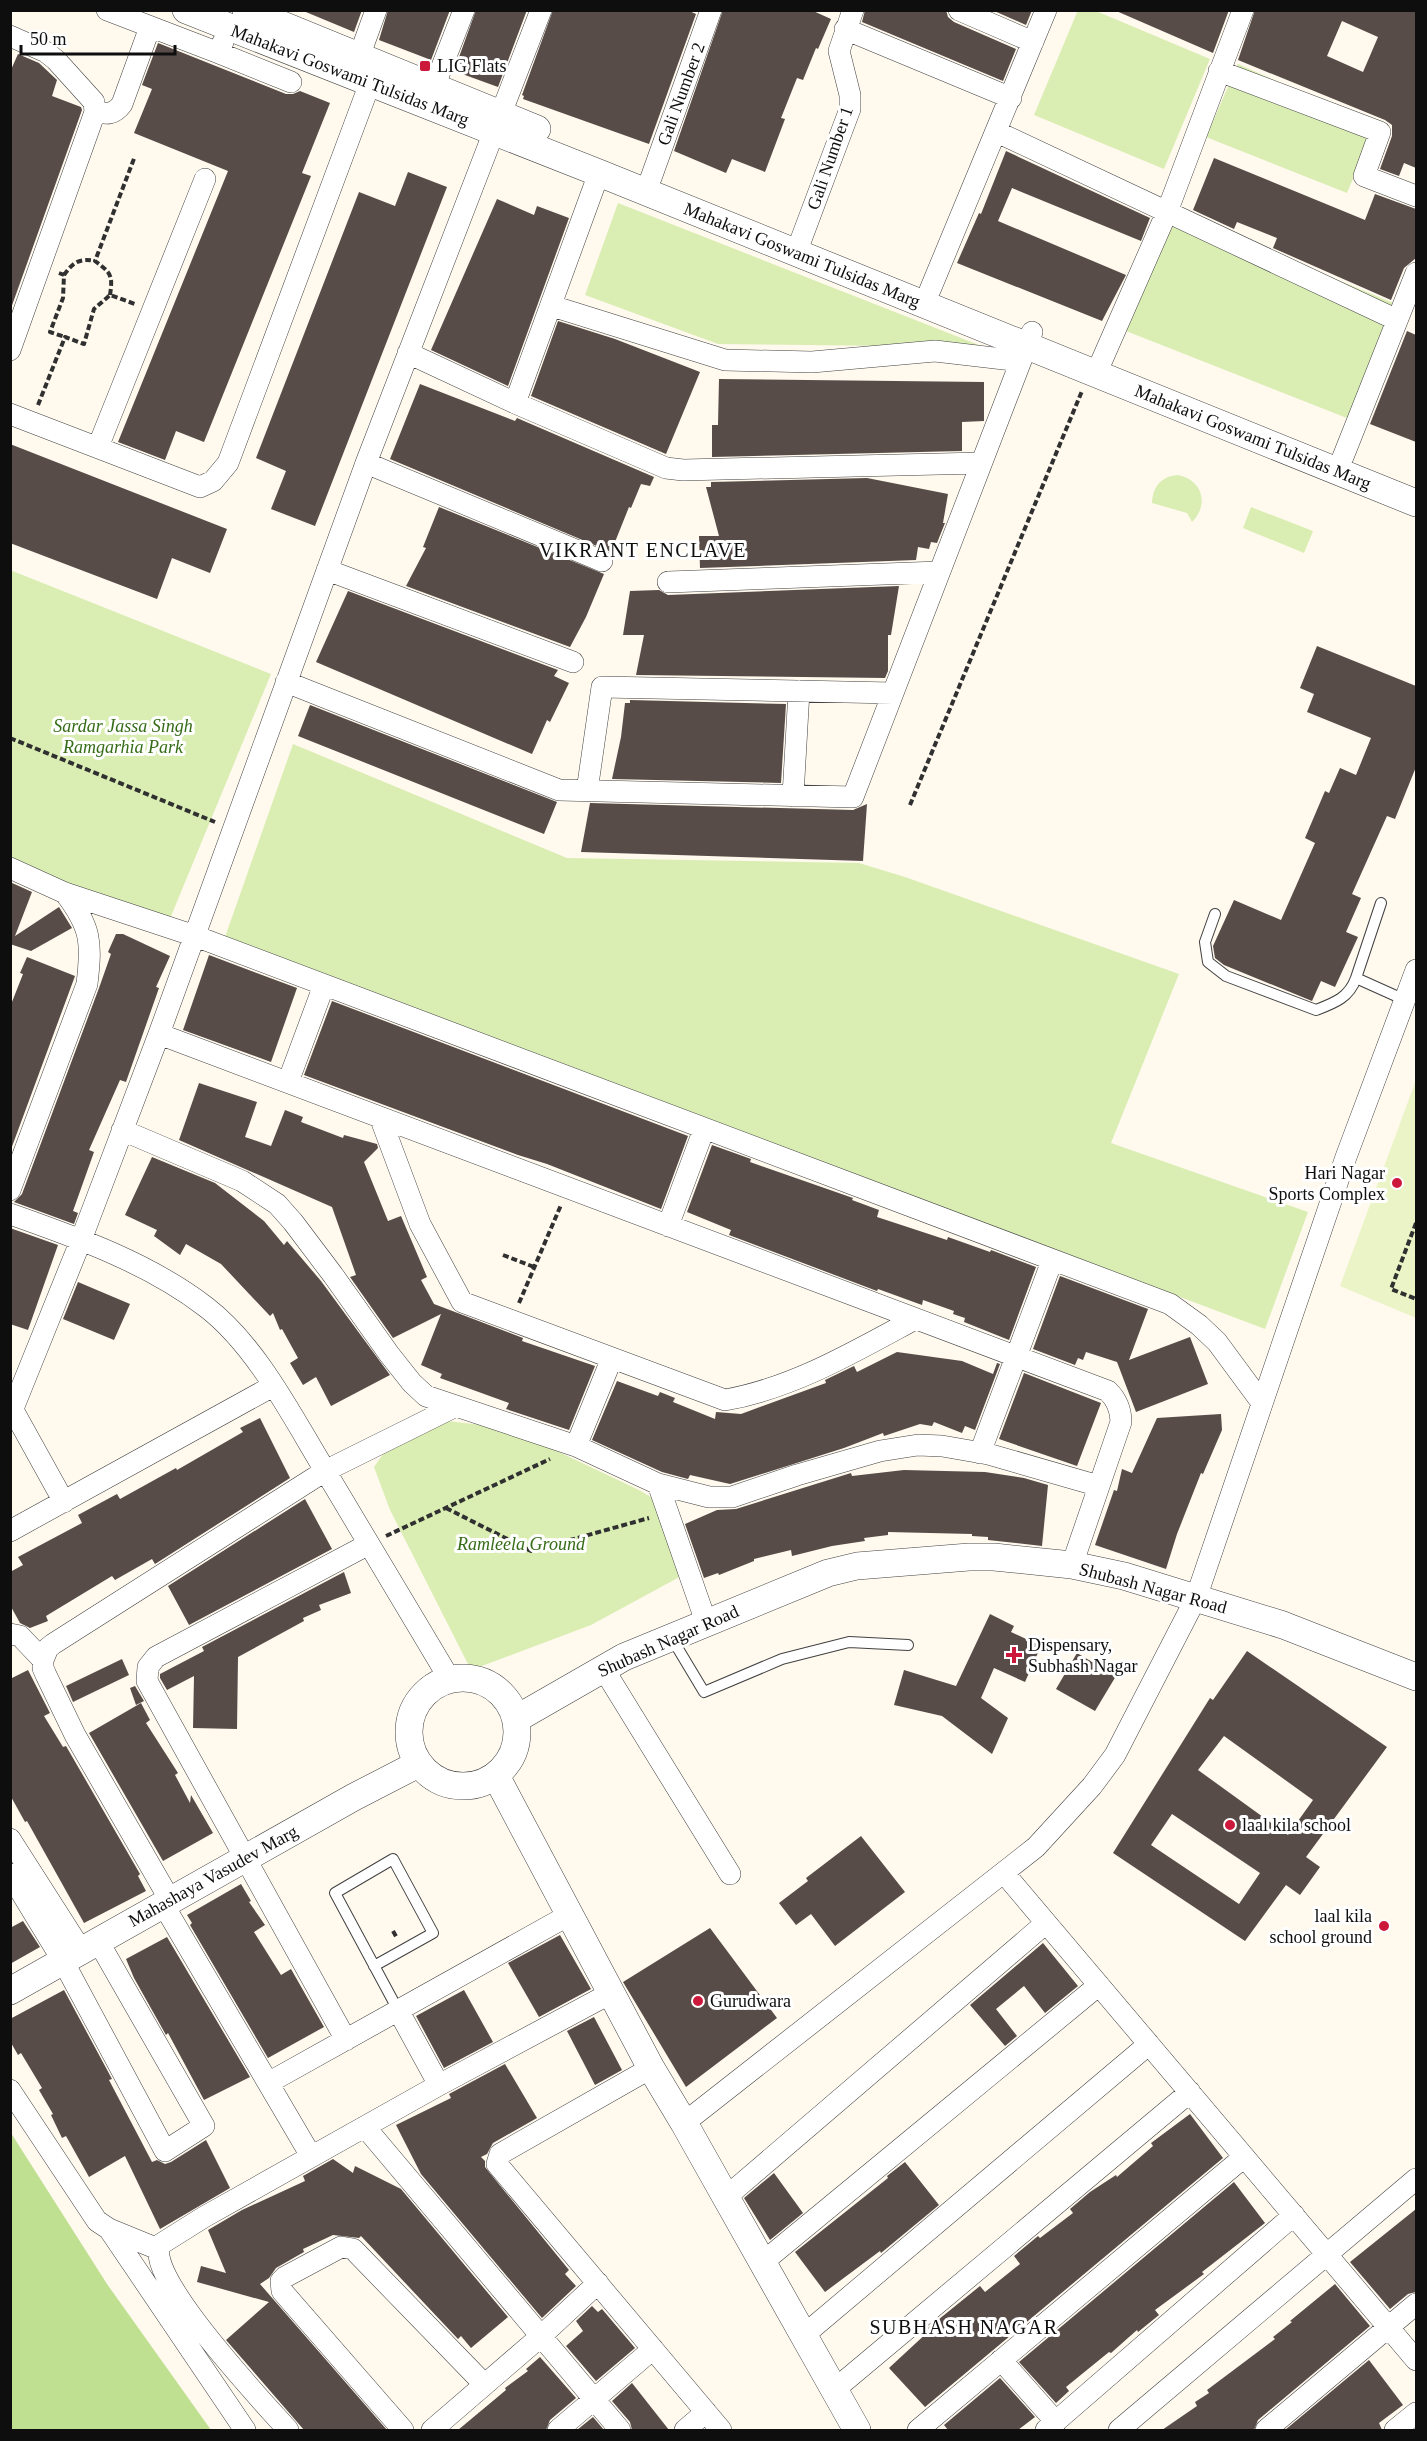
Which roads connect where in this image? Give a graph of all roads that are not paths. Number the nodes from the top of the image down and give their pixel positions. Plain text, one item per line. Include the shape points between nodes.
1 (107, 10) edge
2 (186, 10) edge
3 (376, 10) edge
4 (464, 10) edge
5 (541, 10) edge
6 (711, 10) edge
7 (959, 10) edge
8 (1046, 10) edge
9 (1243, 10) edge
10 (237, 19) edge
11 (290, 19) edge
12 (849, 20) edge
13 (150, 27) junction
14 (10, 36) edge
15 (1033, 42) junction
16 (219, 53) junction
17 (359, 57) junction
18 (1219, 71) junction
19 (291, 82) dead end
20 (370, 83) junction
21 (434, 87) junction
22 (1011, 98) junction
23 (95, 112) junction
24 (499, 123) junction
25 (997, 132) junction
26 (599, 173) junction
27 (651, 178) junction
28 (205, 179) dead end
29 (1416, 196) edge
30 (1167, 212) junction
31 (799, 245) junction
32 (1416, 274) edge
33 (930, 290) junction
34 (552, 306) junction
35 (1397, 320) junction
36 (1026, 346) junction
37 (10, 350) edge
38 (408, 353) junction
39 (1096, 365) junction
40 (515, 403) junction
41 (10, 414) edge
42 (98, 447) junction
43 (1343, 457) junction
44 (366, 463) junction
45 (981, 463) junction
46 (1416, 487) edge
47 (1416, 503) edge
48 (602, 561) dead end
49 (327, 570) junction
50 (939, 572) junction
51 (668, 582) dead end
52 (573, 662) dead end
53 (286, 682) junction
54 (799, 691) junction
55 (893, 693) junction
56 (587, 791) junction
57 (793, 796) junction
58 (10, 868) edge
59 (65, 893) junction
60 (1381, 903) dead end
61 (1215, 914) dead end
62 (195, 936) junction
63 (1416, 970) edge
64 (1356, 978) junction
65 (324, 985) junction
66 (1405, 1000) junction
67 (159, 1034) junction
68 (288, 1082) junction
69 (380, 1117) junction
70 (704, 1129) junction
71 (122, 1130) junction
72 (10, 1190) edge
73 (10, 1214) edge
74 (668, 1226) junction
75 (81, 1240) junction
76 (1052, 1261) junction
77 (915, 1319) junction
78 (1016, 1357) junction
79 (612, 1358) junction
80 (273, 1386) junction
81 (1262, 1403) junction
82 (456, 1406) junction
83 (12, 1413) edge
84 (576, 1446) junction
85 (980, 1453) junction
86 (325, 1471) junction
87 (658, 1484) junction
88 (1099, 1486) junction
89 (64, 1502) junction
90 (10, 1532) edge
91 (369, 1544) junction
92 (1072, 1565) junction
93 (1196, 1598) junction
94 (706, 1622) junction
95 (10, 1634) edge
96 (671, 1636) junction
97 (908, 1646) dead end
98 (43, 1660) junction
99 (603, 1668) junction
100 (1416, 1677) edge
101 (449, 1678) junction
102 (516, 1719) junction
103 (418, 1764) junction
104 (495, 1776) junction
105 (10, 1839) edge
106 (244, 1859) junction
107 (1004, 1873) junction
108 (10, 1874) edge
109 (730, 1874) dead end
110 (166, 1902) junction
111 (569, 1915) junction
112 (1046, 1923) junction
113 (80, 1951) junction
114 (374, 1966) junction
115 (1099, 1985) junction
116 (10, 1991) edge
117 (611, 1994) junction
118 (398, 2010) junction
119 (346, 2040) junction
120 (1149, 2044) junction
121 (651, 2068) junction
122 (268, 2083) junction
123 (439, 2085) junction
124 (10, 2090) edge
125 (1190, 2092) junction
126 (684, 2123) junction
127 (364, 2127) junction
128 (311, 2157) junction
129 (1244, 2157) junction
130 (1416, 2179) edge
131 (726, 2197) junction
132 (1294, 2215) junction
133 (109, 2229) junction
134 (158, 2249) junction
135 (1327, 2254) junction
136 (763, 2262) junction
137 (597, 2283) junction
138 (1416, 2304) edge
139 (1389, 2328) junction
140 (804, 2335) junction
141 (540, 2337) junction
142 (653, 2349) junction
143 (1001, 2360) junction
144 (1416, 2360) edge
145 (484, 2384) junction
146 (834, 2390) junction
147 (592, 2400) junction
148 (706, 2412) junction
149 (1416, 2413) edge
150 (1051, 2426) edge
151 (245, 2430) edge
152 (288, 2430) edge
153 (403, 2430) edge
154 (432, 2430) edge
155 (558, 2430) edge
156 (620, 2430) edge
157 (685, 2430) edge
158 (721, 2430) edge
159 (857, 2430) edge
160 (918, 2430) edge
161 (1119, 2430) edge
162 (1266, 2430) edge
163 (1395, 2430) edge

1 - 13 street
2 - 10 street, Mahakavi Goswami Tulsidas Marg
3 - 17 street
4 - 21 street
5 - 24 street
6 - 27 street, Gali Number 2
7 - 15 street
8 - 15 street
9 - 18 street
10 - 11 street, Mahakavi Goswami Tulsidas Marg
10 - 16 street
10 - 20 street, Mahakavi Goswami Tulsidas Marg
11 - 17 street, Mahakavi Goswami Tulsidas Marg
12 - 22 street
12 - 31 street, Gali Number 1 via 839,51 850,109
13 - 16 street
13 - 23 street via 122,104 111,114
14 - 23 street via 56,60 94,102
15 - 22 street
16 - 19 street
17 - 21 street, Mahakavi Goswami Tulsidas Marg
18 - 29 street via 1380,132 1364,176
18 - 30 street
20 - 24 street, Mahakavi Goswami Tulsidas Marg
20 - 42 street via 228,463 220,475 200,487
21 - 24 street, Mahakavi Goswami Tulsidas Marg
22 - 25 street
23 - 37 street
24 - 26 street, Mahakavi Goswami Tulsidas Marg
24 - 27 street, Mahakavi Goswami Tulsidas Marg
24 - 38 street
25 - 30 street
25 - 33 street
26 - 31 street, Mahakavi Goswami Tulsidas Marg
26 - 34 street
27 - 31 street, Mahakavi Goswami Tulsidas Marg
28 - 42 street
30 - 35 street
30 - 39 street
31 - 33 street, Mahakavi Goswami Tulsidas Marg
31 - 36 street, Mahakavi Goswami Tulsidas Marg
32 - 35 street
33 - 36 street, Mahakavi Goswami Tulsidas Marg
34 - 36 street via 725,360 812,362
34 - 40 street
35 - 43 street
36 - 39 street, Mahakavi Goswami Tulsidas Marg
36 - 45 street
38 - 40 street
38 - 44 street
39 - 43 street, Mahakavi Goswami Tulsidas Marg
39 - 47 street, Mahakavi Goswami Tulsidas Marg
40 - 45 street via 666,468
41 - 42 street
43 - 46 street, Mahakavi Goswami Tulsidas Marg
44 - 48 street
44 - 49 street
45 - 50 street
49 - 52 street
49 - 53 street
50 - 51 street
50 - 55 street
53 - 56 street via 559,790
53 - 62 street
54 - 55 street
54 - 56 street via 602,687
54 - 57 street
55 - 57 street via 854,797
56 - 57 street
58 - 59 street
59 - 62 street
59 - 72 street via 88,930 87,984
60 - 64 lane
61 - 64 lane via 1205,942 1208,962 1226,976 1316,1010 1341,1001
62 - 65 street
62 - 67 street
63 - 66 street
64 - 66 lane
65 - 68 street
65 - 70 street
66 - 81 street via 1346,1157
67 - 68 street
67 - 71 street
68 - 69 street
69 - 74 street
69 - 79 street via 420,1224 462,1302
70 - 74 street
70 - 76 street
71 - 75 street
71 - 82 street via 262,1191 313,1248 412,1383 426,1396
73 - 75 street
74 - 77 street
75 - 80 street via 153,1273 207,1308 252,1354
75 - 83 street
76 - 78 street
76 - 81 street via 1170,1304 1217,1342
77 - 78 street
77 - 79 street via 837,1361 757,1394 725,1400
78 - 85 street
78 - 88 street via 1108,1391 1114,1397 1121,1422
79 - 84 street
80 - 86 street
80 - 89 street
81 - 93 street
82 - 84 street
82 - 86 street
83 - 89 street
84 - 87 street
85 - 87 street via 942,1446 898,1448 732,1497 696,1495
85 - 88 street
86 - 91 street
86 - 98 street via 53,1644
87 - 94 street
88 - 92 street
89 - 90 street
91 - 101 street
91 - 106 street via 156,1657 148,1667 147,1681
92 - 93 street, Shubash Nagar Road
92 - 94 street, Shubash Nagar Road via 969,1557 857,1566 828,1573
93 - 100 street, Shubash Nagar Road via 1283,1625
93 - 107 street via 1114,1755 1061,1821
94 - 96 street, Shubash Nagar Road
95 - 98 street via 20,1636
96 - 97 lane via 704,1692 782,1659 849,1642
96 - 99 street, Shubash Nagar Road
98 - 110 street via 43,1668 75,1735
99 - 102 street, Shubash Nagar Road
99 - 109 street
101 - 102 street via 471,1677 491,1685 507,1699
101 - 103 street via 430,1687 415,1703 408,1723 409,1745
102 - 104 street via 517,1740 510,1760
103 - 104 street via 434,1779 454,1786 476,1785
103 - 106 street, Mahashaya Vasudev Marg
104 - 111 street
105 - 113 street
106 - 110 street, Mahashaya Vasudev Marg
106 - 119 street
107 - 112 street
107 - 126 street
108 - 113 street
110 - 113 street, Mahashaya Vasudev Marg
110 - 122 street
111 - 117 street
111 - 118 street
112 - 115 street
112 - 131 street
113 - 113 street via 165,2151 204,2126
113 - 116 street, Mahashaya Vasudev Marg
114 - 114 lane via 335,1893 393,1859 433,1932
114 - 118 lane
115 - 120 street
115 - 136 street
117 - 121 street
117 - 123 street
118 - 119 street
118 - 123 street
119 - 122 street
120 - 125 street
120 - 140 street
121 - 126 street
121 - 137 street via 497,2159 497,2164
122 - 128 street
123 - 127 street
124 - 133 street via 92,2215
125 - 129 street
125 - 146 street
126 - 131 street
127 - 128 street
127 - 141 street
128 - 134 street via 204,2217
129 - 132 street
129 - 143 street
130 - 135 street
131 - 136 street
132 - 135 street
132 - 150 street
133 - 134 street
133 - 151 street
134 - 152 street via 160,2265 202,2332
135 - 139 street
135 - 161 street
136 - 140 street
137 - 141 street
137 - 142 street
138 - 139 street
139 - 144 street
139 - 162 street
140 - 146 street
141 - 145 street
141 - 147 street
142 - 147 street
142 - 148 street
143 - 150 street
143 - 160 street
145 - 153 street via 353,2249 341,2247 285,2277 282,2291
145 - 154 street
146 - 159 street
147 - 155 street
147 - 156 street
148 - 157 street
148 - 158 street
149 - 163 street

